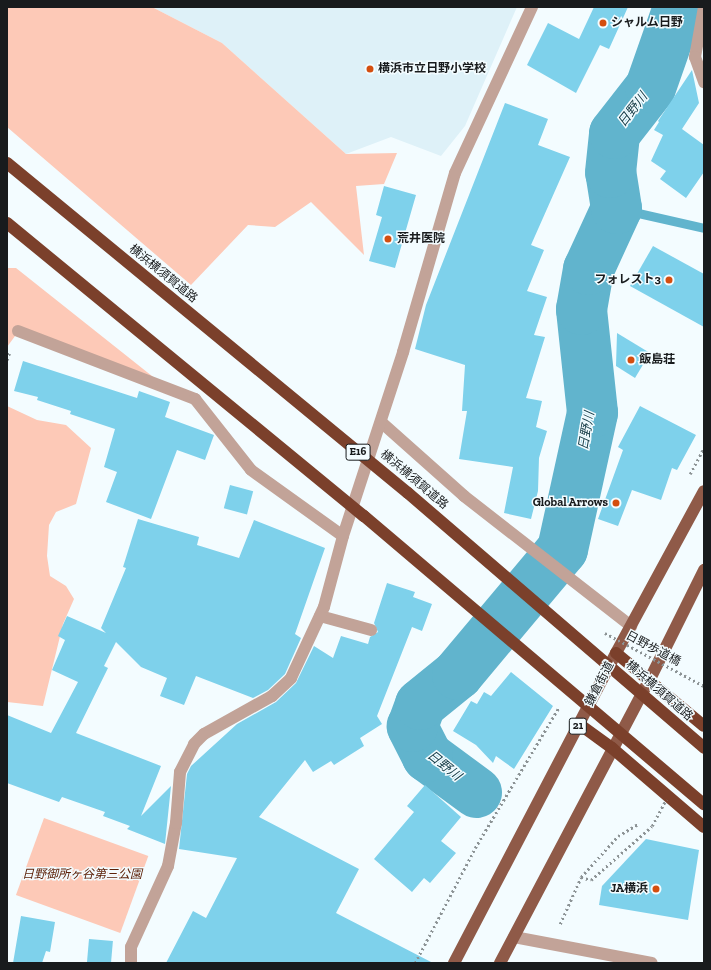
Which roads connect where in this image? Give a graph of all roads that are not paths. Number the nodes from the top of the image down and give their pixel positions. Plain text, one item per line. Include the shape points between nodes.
1 (532, 7) edge
2 (704, 7) edge
3 (704, 82) edge
4 (7, 163) edge
5 (7, 223) edge
6 (18, 332) dead end
7 (381, 422) junction
8 (704, 491) edge
9 (343, 536) junction
10 (704, 570) edge
11 (320, 616) junction
12 (631, 626) junction
13 (371, 630) dead end
14 (616, 653) junction
15 (650, 679) junction
16 (579, 724) junction
17 (704, 726) edge
18 (612, 748) junction
19 (704, 748) edge
20 (704, 804) edge
21 (704, 827) edge
22 (514, 937) junction
23 (131, 963) edge
24 (454, 963) edge
25 (500, 963) edge
26 (652, 963) edge

1 - 7 street via 455,173
2 - 3 street via 695,57
4 - 19 highway, 横浜横須賀道路 / E16, bridge via 408,493
5 - 20 highway, bridge via 364,516
6 - 9 street via 195,399 251,470
7 - 9 street
7 - 12 street via 464,496
8 - 12 main road, 鎌倉街道 / 21
9 - 11 street
10 - 15 main road
11 - 13 street
11 - 23 street via 291,678 272,696 204,734 194,744 180,772 176,823 168,866 131,947
12 - 14 main road, 鎌倉街道 / 21
14 - 15 highway
14 - 16 main road, 鎌倉街道 / 21
15 - 17 highway
15 - 18 main road
16 - 18 highway
16 - 24 main road, 鎌倉街道 / 21
18 - 21 highway
18 - 22 main road
22 - 25 main road
22 - 26 street

